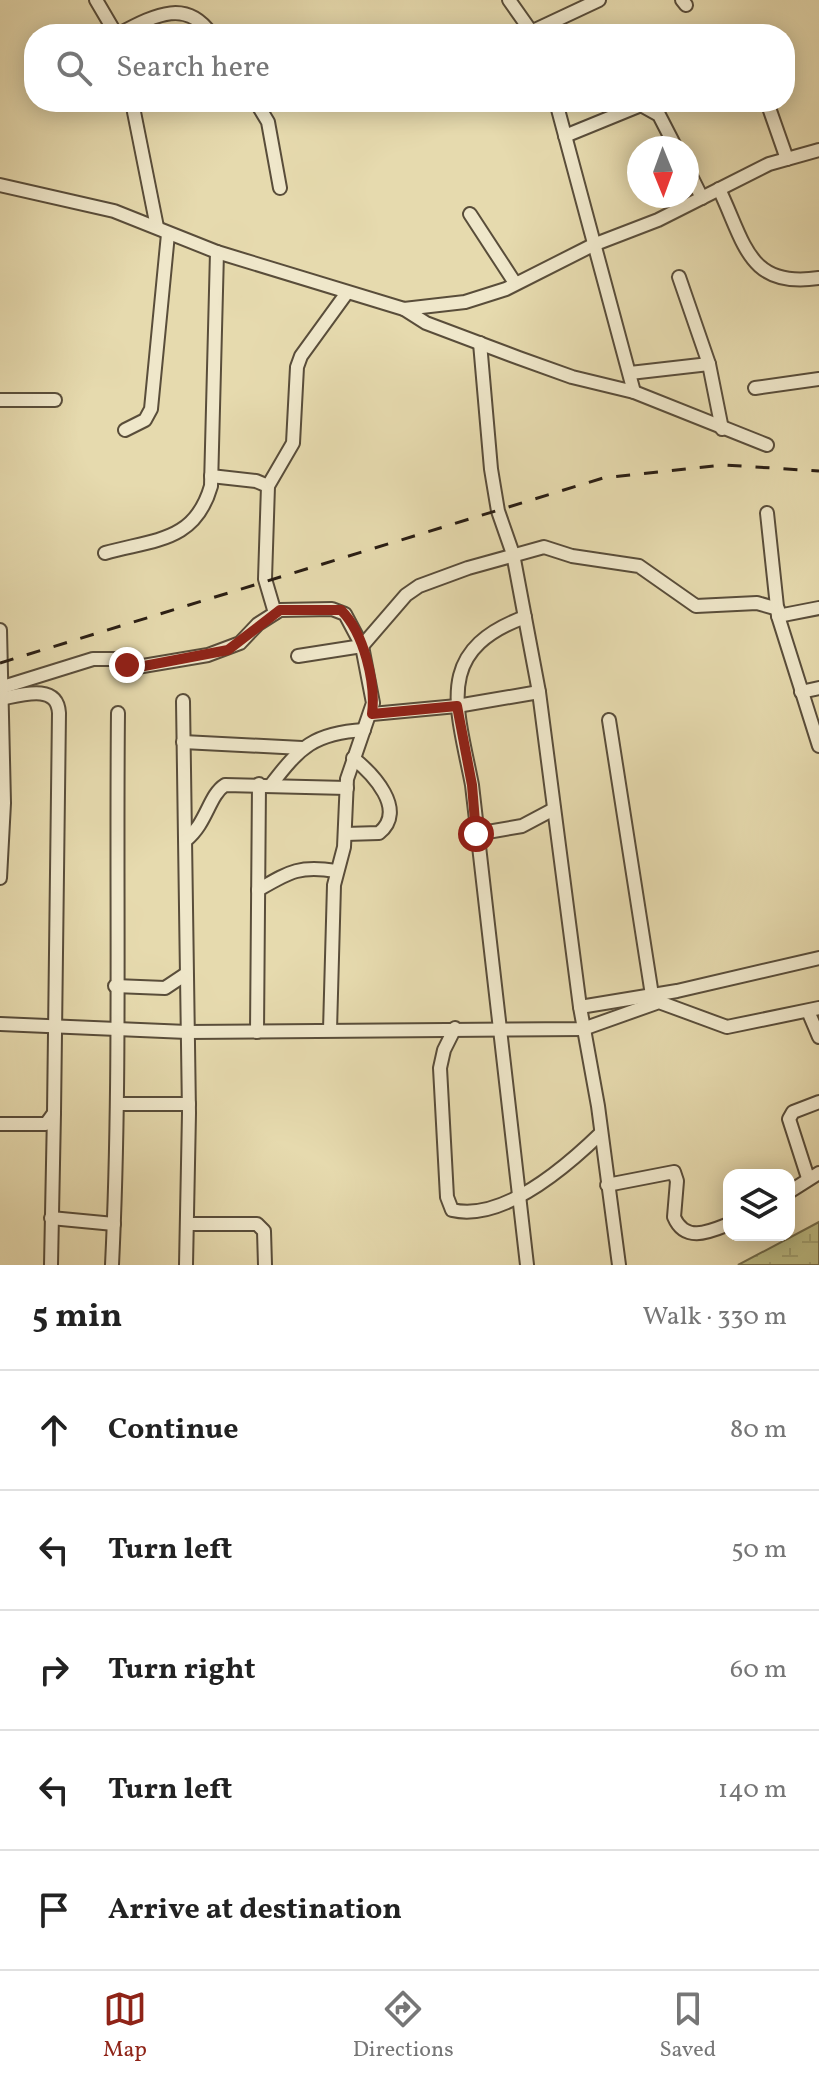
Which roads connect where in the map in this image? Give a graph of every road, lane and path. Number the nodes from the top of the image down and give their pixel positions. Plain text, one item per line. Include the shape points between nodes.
1 (96, 0) edge
2 (509, 0) edge
3 (599, 0) edge
4 (112, 24) edge
5 (137, 24) edge
6 (207, 24) edge
7 (526, 24) edge
8 (551, 24) edge
9 (134, 112) edge
10 (262, 112) edge
11 (559, 112) edge
12 (624, 112) edge
13 (654, 112) edge
14 (771, 112) edge
15 (565, 136) junction
16 (670, 136) edge
17 (819, 150) edge
18 (787, 159) junction
19 (0, 185) edge
20 (280, 188) dead end
21 (719, 189) junction
22 (699, 192) edge
23 (702, 198) junction
24 (470, 214) dead end
25 (162, 231) junction
26 (593, 245) junction
27 (217, 252) junction
28 (679, 277) dead end
29 (819, 278) edge
30 (515, 283) junction
31 (346, 294) junction
32 (404, 309) junction
33 (480, 343) junction
34 (709, 364) junction
35 (630, 373) junction
36 (819, 379) edge
37 (755, 388) dead end
38 (634, 392) junction
39 (0, 400) edge
40 (55, 400) dead end
41 (722, 429) junction
42 (125, 430) dead end
43 (767, 445) dead end
44 (211, 476) junction
45 (268, 486) junction
46 (767, 513) dead end
47 (105, 553) dead end
48 (513, 554) junction
49 (819, 608) edge
50 (778, 612) junction
51 (275, 613) junction
52 (525, 617) junction
53 (0, 630) edge
54 (362, 646) junction
55 (298, 656) dead end
56 (819, 688) edge
57 (539, 692) junction
58 (801, 692) junction
59 (2, 695) edge
60 (183, 701) dead end
61 (457, 706) junction
62 (118, 713) dead end
63 (372, 714) junction
64 (609, 720) dead end
65 (364, 730) junction
66 (183, 742) junction
67 (819, 746) edge
68 (302, 748) junction
69 (353, 758) junction
70 (265, 784) junction
71 (347, 788) junction
72 (554, 809) junction
73 (345, 834) junction
74 (476, 834) junction
75 (186, 840) junction
76 (336, 871) junction
77 (0, 878) edge
78 (258, 890) junction
79 (819, 958) edge
80 (186, 974) junction
81 (115, 986) junction
82 (652, 995) junction
83 (580, 1007) junction
84 (814, 1010) edge
85 (0, 1024) edge
86 (455, 1028) junction
87 (499, 1028) junction
88 (53, 1029) junction
89 (583, 1029) junction
90 (330, 1030) junction
91 (116, 1031) junction
92 (187, 1032) junction
93 (257, 1032) junction
94 (819, 1037) edge
95 (819, 1102) edge
96 (117, 1104) junction
97 (189, 1104) junction
98 (54, 1113) junction
99 (0, 1124) edge
100 (601, 1133) junction
101 (814, 1176) edge
102 (607, 1185) junction
103 (795, 1188) edge
104 (519, 1198) junction
105 (51, 1218) junction
106 (114, 1224) junction
107 (187, 1224) junction
108 (723, 1226) edge
109 (51, 1265) edge
110 (112, 1265) edge
111 (186, 1265) edge
112 (265, 1265) edge
113 (527, 1265) edge
114 (619, 1265) edge

1 - 4 street
2 - 7 street
3 - 8 street
5 - 6 street via 178,2 202,13
9 - 25 street
10 - 20 street
11 - 15 street
12 - 15 street
13 - 16 street
14 - 18 street
15 - 26 street
17 - 18 street
18 - 21 street
19 - 25 street via 78,200
21 - 23 street
21 - 29 street via 755,264 780,280
22 - 23 street
23 - 26 street
24 - 30 street
25 - 27 street
25 - 42 street via 151,409 145,420
26 - 30 street
26 - 35 street
27 - 31 street
27 - 44 street
28 - 34 street
30 - 32 street via 465,302
31 - 32 street
31 - 45 street via 301,356 293,443
32 - 33 street
33 - 38 street via 572,377
33 - 48 street via 491,469
34 - 35 street
34 - 41 street
35 - 38 street
36 - 37 street
38 - 41 street
39 - 40 street
41 - 43 street
44 - 45 street
44 - 47 street via 207,500 186,530
45 - 51 street via 265,579
46 - 50 street
48 - 50 street via 551,548 639,566 696,606 757,603
48 - 52 street
48 - 54 street via 419,586
49 - 50 street
50 - 58 street
51 - 54 street via 341,610
51 - 59 street via 240,643 208,655 137,667 93,659
52 - 57 street
52 - 61 street via 477,642 458,683
53 - 59 street
54 - 55 street
54 - 63 street
56 - 58 street
57 - 61 street
57 - 72 street
58 - 67 street
59 - 77 street
59 - 88 street via 39,693 58,700
60 - 66 street
61 - 63 street
61 - 74 street
62 - 81 street
63 - 65 street
64 - 82 street
65 - 68 street via 336,732
65 - 69 street
66 - 68 street
66 - 75 street
68 - 70 street
69 - 71 street
69 - 73 street via 380,781 388,811 379,833
70 - 71 street
70 - 75 street via 233,782 220,788 207,818
70 - 78 street
71 - 73 street
72 - 74 street via 522,826
72 - 83 street
73 - 76 street
74 - 87 street
75 - 80 street
76 - 78 street via 293,870
76 - 90 street
78 - 93 street
79 - 82 street
80 - 81 street via 165,988
80 - 92 street
81 - 91 street
82 - 83 street
83 - 89 street
84 - 89 street via 727,1027 659,1002
84 - 94 street
85 - 88 street
86 - 87 street
86 - 90 street
86 - 104 street via 440,1068 448,1205 466,1212
87 - 89 street
87 - 104 street
88 - 91 street
88 - 98 street
89 - 100 street
90 - 93 street
91 - 92 street
91 - 96 street
92 - 93 street
92 - 97 street
95 - 101 street via 793,1112 789,1119
96 - 97 street
96 - 106 street
97 - 107 street
98 - 99 street via 46,1124
98 - 105 street
100 - 102 street
100 - 104 street via 566,1167
101 - 103 street
102 - 108 street via 674,1172 674,1217 684,1231 697,1234
102 - 114 street
104 - 113 street
105 - 106 street
105 - 109 street
106 - 110 street
107 - 111 street
107 - 112 street via 257,1224 264,1231

